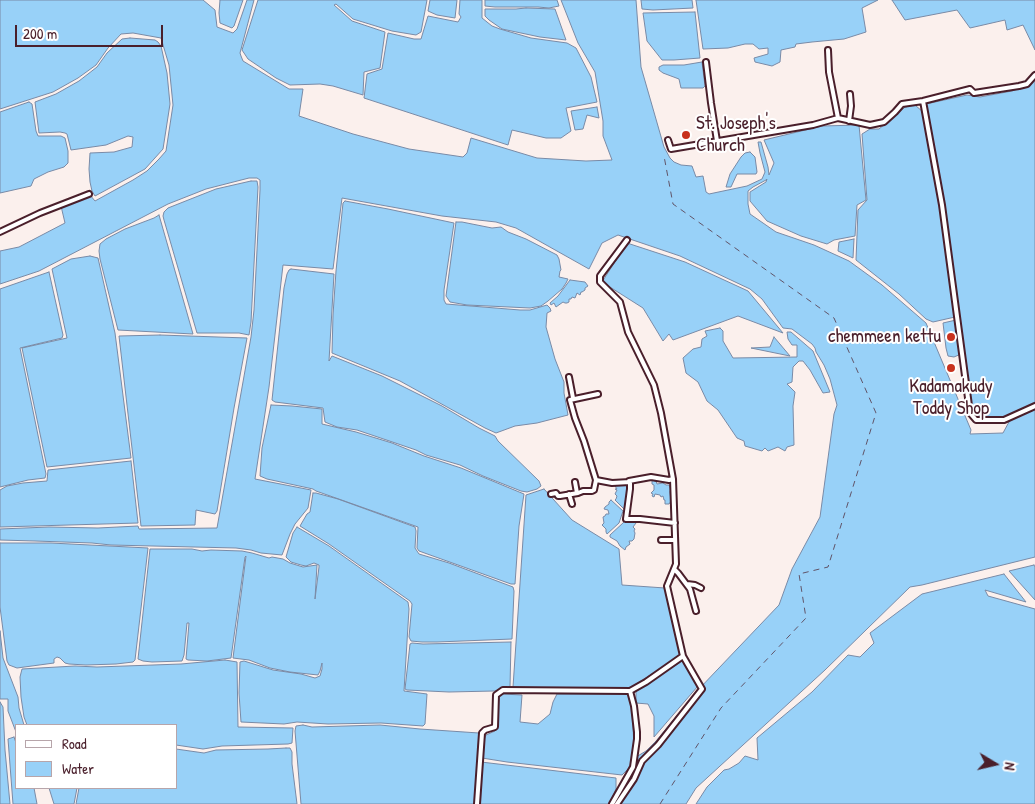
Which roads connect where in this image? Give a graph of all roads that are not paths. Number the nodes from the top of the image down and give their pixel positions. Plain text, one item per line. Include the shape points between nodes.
1 (828, 50) dead end
2 (706, 62) dead end
3 (826, 70) dead end
4 (1035, 75) edge
5 (850, 94) dead end
6 (924, 101) junction
7 (837, 118) junction
8 (849, 120) junction
9 (668, 140) dead end
10 (717, 141) junction
11 (89, 194) dead end
12 (0, 232) edge
13 (627, 240) dead end
14 (570, 377) dead end
15 (598, 394) dead end
16 (572, 398) junction
17 (1035, 406) edge
18 (674, 479) junction
19 (596, 480) junction
20 (628, 481) junction
21 (575, 482) dead end
22 (577, 493) junction
23 (550, 494) dead end
24 (569, 494) junction
25 (572, 504) dead end
26 (675, 523) junction
27 (661, 540) dead end
28 (675, 540) junction
29 (674, 569) junction
30 (687, 584) junction
31 (701, 588) dead end
32 (696, 611) dead end
33 (684, 656) junction
34 (630, 691) junction
35 (477, 804) edge
36 (612, 804) edge
37 (617, 804) edge

1 - 7 street
2 - 10 street
3 - 7 street
4 - 6 street via 1027,84 1019,86 974,93 970,88
5 - 8 street
6 - 8 street via 902,104 884,122 877,124
6 - 17 street via 942,205 970,413 976,420 1004,420
7 - 8 street
7 - 10 street
9 - 10 street via 671,149
11 - 12 street
13 - 18 street via 600,276 600,282 620,302 628,332 654,385
14 - 16 street
15 - 16 street
16 - 19 street via 575,418
18 - 20 street via 651,477
18 - 26 street
19 - 20 street
19 - 22 street via 594,490
20 - 26 street via 626,519
21 - 22 street
22 - 24 street
23 - 24 street
24 - 25 street
26 - 28 street
27 - 28 street
28 - 29 street
29 - 30 street
29 - 33 street via 668,586
30 - 31 street
30 - 32 street
33 - 34 street
33 - 37 street via 702,689 642,761
34 - 35 street via 503,690 496,695 494,727 482,733
34 - 36 street via 637,727 636,749 633,767

